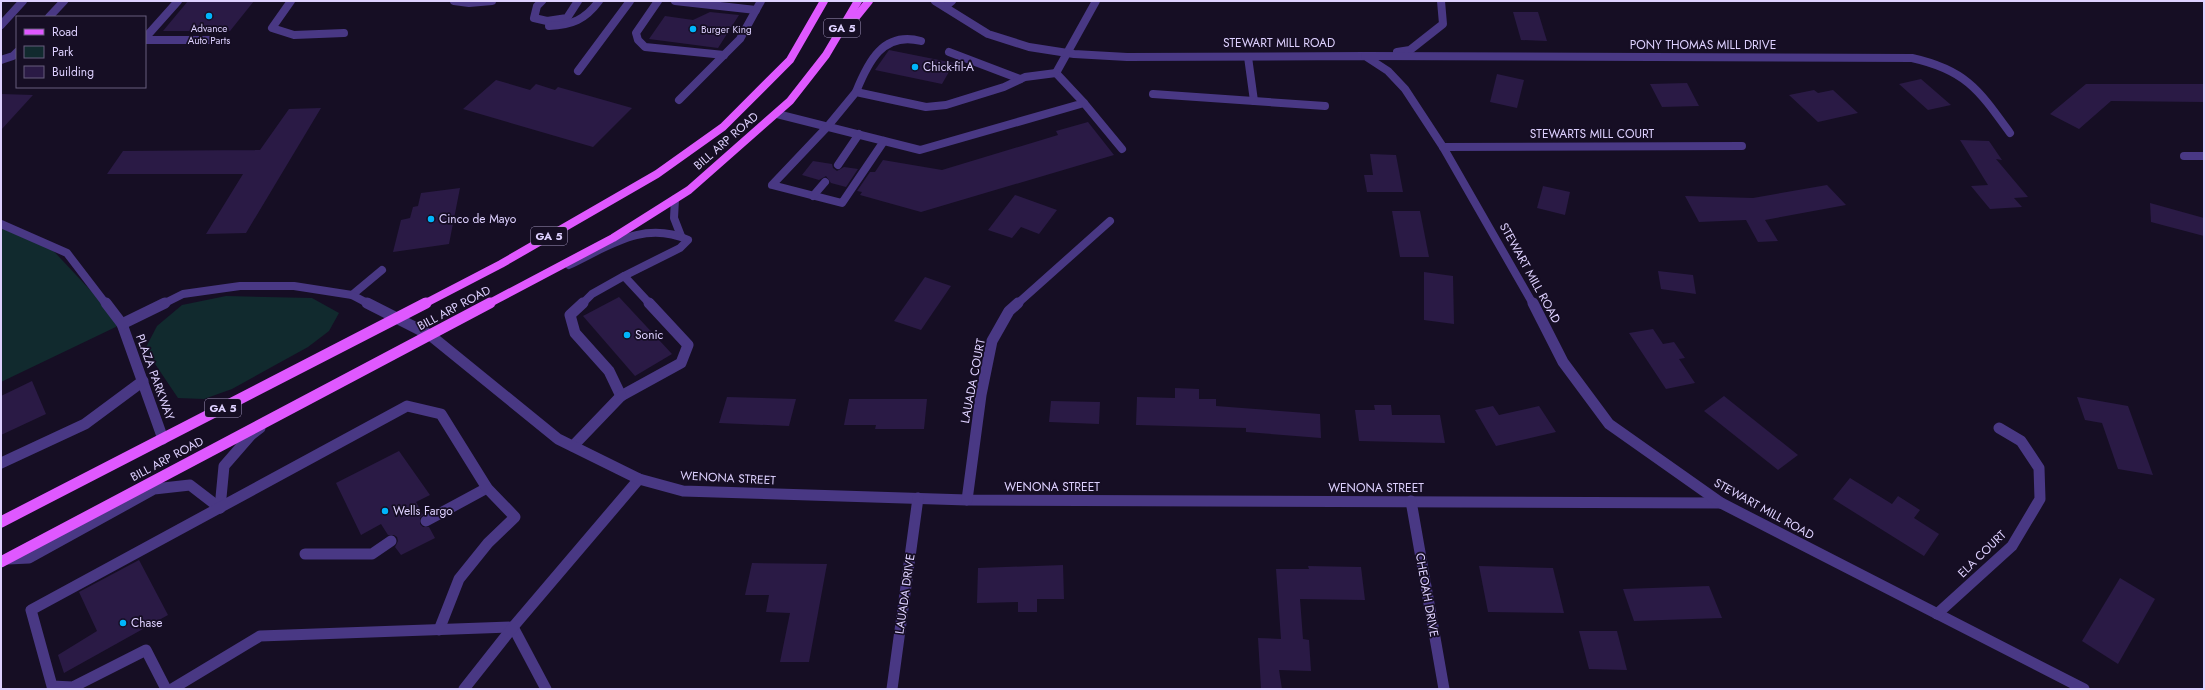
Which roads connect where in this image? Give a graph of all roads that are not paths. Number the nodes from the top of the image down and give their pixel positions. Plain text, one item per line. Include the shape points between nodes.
1 (23, 1) edge
2 (64, 1) edge
3 (178, 1) edge
4 (291, 1) edge
5 (454, 1) edge
6 (492, 1) edge
7 (578, 1) edge
8 (599, 1) edge
9 (630, 1) edge
10 (658, 1) edge
11 (675, 1) edge
12 (761, 1) edge
13 (815, 1) edge
14 (824, 1) edge
15 (858, 1) edge
16 (869, 1) edge
17 (935, 1) edge
18 (1096, 1) edge
19 (1441, 1) edge
20 (540, 4) edge
21 (948, 4) edge
22 (756, 10) junction
23 (50, 16) edge
24 (815, 16) junction
25 (547, 21) junction
26 (1, 25) edge
27 (344, 33) dead end
28 (146, 38) edge
29 (146, 39) edge
30 (210, 40) dead end
31 (921, 41) dead end
32 (949, 52) dead end
33 (1069, 54) junction
34 (16, 55) edge
35 (724, 55) junction
36 (826, 56) junction
37 (1365, 56) junction
38 (1248, 57) junction
39 (1, 60) edge
40 (578, 70) dead end
41 (1056, 73) junction
42 (1020, 79) junction
43 (856, 92) junction
44 (1153, 94) dead end
45 (679, 100) dead end
46 (1254, 101) junction
47 (1084, 103) junction
48 (1325, 106) dead end
49 (777, 114) junction
50 (828, 126) junction
51 (2010, 133) dead end
52 (859, 134) junction
53 (884, 141) junction
54 (1742, 146) dead end
55 (1442, 147) junction
56 (1122, 149) dead end
57 (2184, 156) dead end
58 (2204, 156) edge
59 (838, 165) dead end
60 (825, 182) dead end
61 (813, 196) junction
62 (675, 199) junction
63 (1110, 220) dead end
64 (1, 224) edge
65 (681, 236) junction
66 (382, 270) dead end
67 (624, 276) junction
68 (536, 279) junction
69 (352, 295) junction
70 (396, 319) junction
71 (122, 324) junction
72 (430, 335) junction
73 (143, 381) junction
74 (621, 396) junction
75 (276, 416) junction
76 (1999, 428) dead end
77 (163, 439) junction
78 (573, 446) junction
79 (1, 463) edge
80 (639, 479) junction
81 (487, 488) junction
82 (918, 498) junction
83 (967, 500) junction
84 (1410, 501) junction
85 (1721, 503) junction
86 (220, 508) junction
87 (426, 521) dead end
88 (1, 522) edge
89 (391, 541) dead end
90 (305, 554) dead end
91 (3, 562) edge
92 (1937, 614) junction
93 (513, 627) junction
94 (439, 630) junction
95 (166, 689) edge
96 (172, 689) edge
97 (464, 689) edge
98 (546, 689) edge
99 (892, 689) edge
100 (1444, 689) edge
101 (2084, 689) edge

1 - 26 street
2 - 23 street
3 - 28 street
4 - 27 street via 272,28 294,35
5 - 6 street
7 - 25 street via 567,18
8 - 25 street via 588,16 570,25 548,26
9 - 40 street
10 - 35 street via 636,33 638,40 645,47
11 - 22 street
12 - 22 street
13 - 24 main road
14 - 24 main road, BILL ARP ROAD / GA 5
15 - 36 main road, BILL ARP ROAD / GA 5
16 - 36 main road
17 - 21 street, STEWART MILL ROAD
18 - 33 street
19 - 37 street via 1443,24 1410,50
20 - 25 street via 534,18
21 - 33 street, STEWART MILL ROAD via 988,34
22 - 35 street via 740,39
24 - 70 main road, BILL ARP ROAD / GA 5 via 790,60 723,127 657,174 501,264
29 - 30 street
31 - 43 street via 906,38 893,41 874,54
32 - 42 street
33 - 38 street, STEWART MILL ROAD via 1127,57
33 - 41 street
34 - 39 street
35 - 45 street
36 - 49 main road, BILL ARP ROAD / GA 5
37 - 38 street, STEWART MILL ROAD
37 - 51 street, PONY THOMAS MILL DRIVE via 1912,58 1945,66 1972,83
37 - 55 street, STEWART MILL ROAD via 1388,71 1405,89
38 - 46 street
41 - 42 street
41 - 47 street
42 - 43 street via 946,105 926,107
43 - 50 street
44 - 46 street
46 - 48 street
47 - 53 street via 920,150
47 - 56 street
49 - 50 street
49 - 62 main road, BILL ARP ROAD / GA 5 via 723,162
50 - 52 street
50 - 61 street via 772,185
52 - 53 street
52 - 59 street
53 - 61 street via 842,203
54 - 55 street, STEWARTS MILL COURT
55 - 85 street, STEWART MILL ROAD via 1524,286 1564,362 1609,424
57 - 58 street
60 - 61 street
62 - 65 street via 673,219
62 - 68 main road, BILL ARP ROAD / GA 5 via 613,238
63 - 83 street, LAUADA COURT via 1009,312 992,341 981,394
64 - 71 street, PLAZA PARKWAY via 67,253
65 - 67 street via 688,240 680,248
65 - 68 street via 648,231 624,239
66 - 69 street
67 - 74 street via 592,294 570,315 575,333 609,371
67 - 74 street via 688,345 681,363
68 - 72 main road, BILL ARP ROAD / GA 5
69 - 70 street, PLAZA PARKWAY
69 - 71 street, PLAZA PARKWAY via 294,286 240,286 183,294
70 - 72 street, PLAZA PARKWAY
70 - 77 main road, BILL ARP ROAD / GA 5
71 - 73 street, PLAZA PARKWAY
72 - 75 main road, BILL ARP ROAD / GA 5
72 - 78 street, WENONA STREET via 558,439
73 - 77 street, PLAZA PARKWAY
73 - 79 street via 85,424
74 - 78 street
75 - 86 street via 251,435 224,466
75 - 91 main road, BILL ARP ROAD / GA 5
76 - 92 street, ELA COURT via 2021,441 2039,468 2040,499 2012,546
77 - 88 main road, BILL ARP ROAD / GA 5
78 - 80 street, WENONA STREET
80 - 82 street, WENONA STREET via 683,491
80 - 93 street
81 - 86 street via 441,414 407,406
81 - 87 street
81 - 94 street via 515,518 488,543 459,579
82 - 83 street, WENONA STREET
82 - 99 street, LAUADA DRIVE
83 - 84 street, WENONA STREET
84 - 85 street, WENONA STREET
84 - 100 street, CHEOAH DRIVE
85 - 92 street, STEWART MILL ROAD
86 - 91 street via 190,485 154,489 29,558
86 - 95 street via 31,610 52,686 73,687 146,650
89 - 90 street via 372,554
92 - 101 street, STEWART MILL ROAD
93 - 94 street
93 - 97 street
93 - 98 street
94 - 96 street via 260,636

